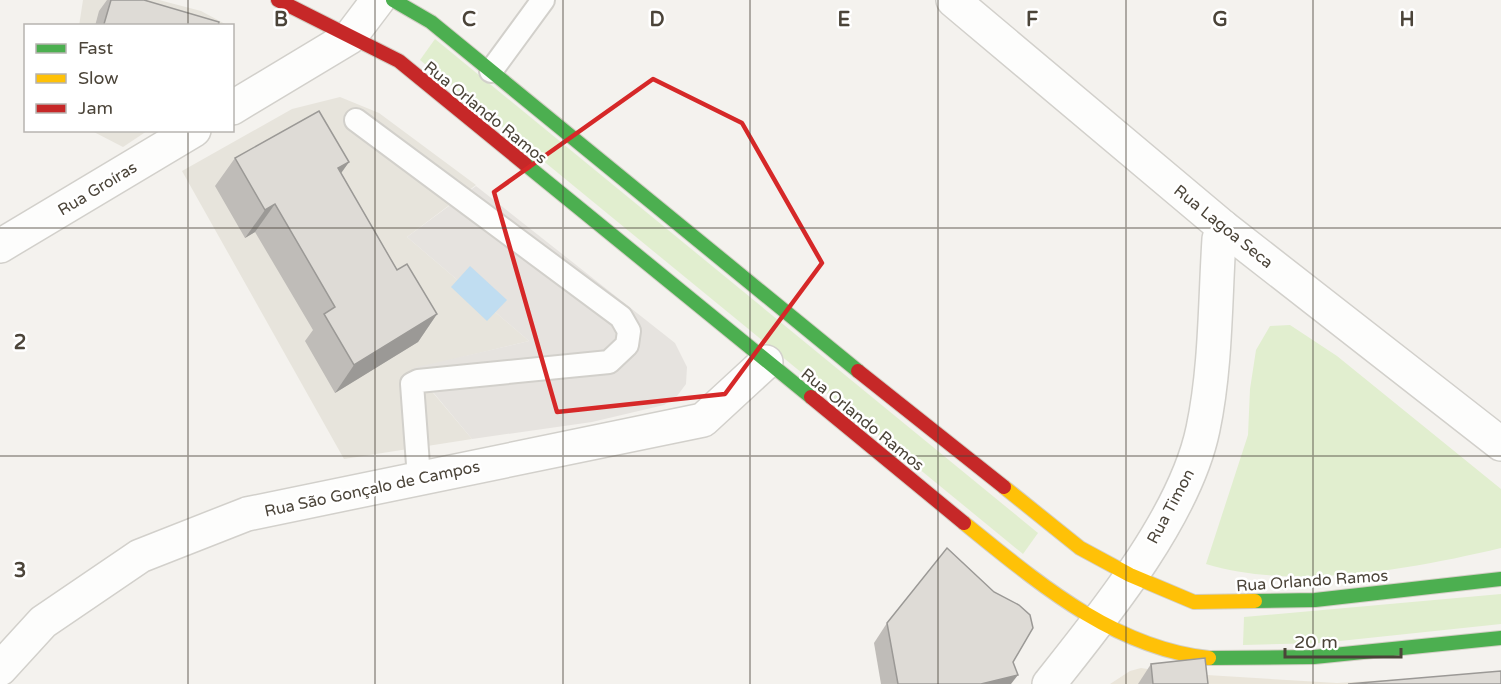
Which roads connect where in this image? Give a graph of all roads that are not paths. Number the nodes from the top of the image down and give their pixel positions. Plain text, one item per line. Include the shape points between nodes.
1 (278, 0) edge
2 (378, 0) edge
3 (393, 0) edge
4 (543, 0) edge
5 (953, 0) edge
6 (350, 37) junction
7 (491, 71) junction
8 (234, 107) edge
9 (356, 120) dead end
10 (191, 132) edge
11 (1223, 227) junction
12 (0, 246) edge
13 (766, 362) junction
14 (1501, 444) edge
15 (419, 477) junction
16 (1130, 575) junction
17 (1501, 579) edge
18 (1100, 620) junction
19 (1501, 638) edge
20 (0, 669) edge
21 (1049, 684) edge

1 - 6 street, Rua Orlando Ramos
2 - 6 street
3 - 7 street, Rua Orlando Ramos via 431,22
4 - 7 lane
5 - 11 street, Rua Lagoa Seca
6 - 8 street
6 - 13 street, Rua Orlando Ramos via 399,62
7 - 16 street, Rua Orlando Ramos via 1080,548
9 - 15 lane via 621,317 629,331 627,345 609,362 412,384
10 - 12 street, Rua Groíras
11 - 14 street, Rua Lagoa Seca
11 - 16 street, Rua Timon via 1203,429 1176,502
13 - 15 street, Rua São Gonçalo de Campos via 703,420
13 - 18 street, Rua Orlando Ramos via 1042,586
15 - 20 street, Rua São Gonçalo de Campos via 247,514 140,556 43,622
16 - 17 street, Rua Orlando Ramos via 1194,602 1315,600
16 - 18 street, Rua Timon
18 - 19 street, Rua Orlando Ramos via 1167,651 1242,660
18 - 21 street, Rua Timon

